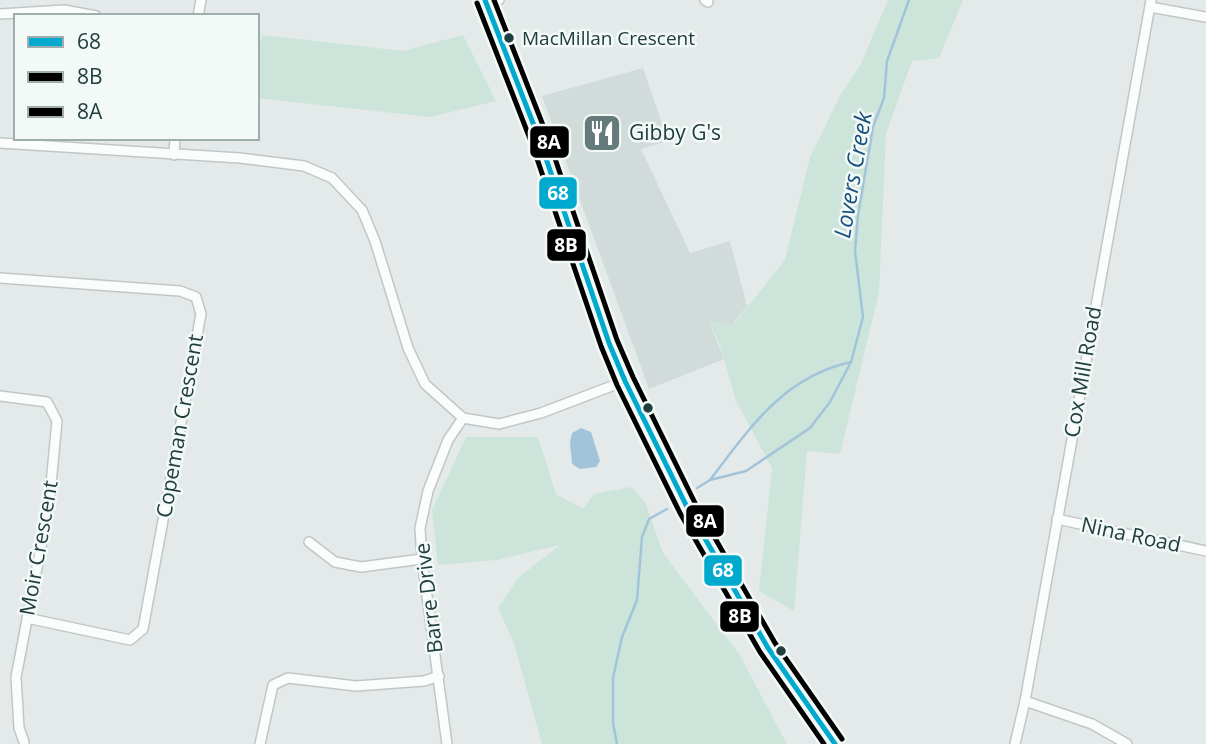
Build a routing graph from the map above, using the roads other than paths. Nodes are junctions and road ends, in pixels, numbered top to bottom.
1 (490, 2) edge
2 (1150, 3) edge
3 (0, 14) edge
4 (85, 14) edge
5 (1206, 18) edge
6 (175, 140) edge
7 (0, 143) edge
8 (174, 155) junction
9 (0, 278) edge
10 (625, 380) junction
11 (0, 396) edge
12 (463, 418) junction
13 (1057, 519) junction
14 (309, 542) dead end
15 (1206, 551) edge
16 (422, 559) junction
17 (27, 618) junction
18 (439, 676) junction
19 (1025, 701) junction
20 (24, 743) edge
21 (260, 744) edge
22 (447, 744) edge
23 (835, 744) edge
24 (1015, 744) edge
25 (1127, 744) edge

1 - 10 main road
2 - 5 street
2 - 13 street, Cox Mill Road
3 - 4 street
6 - 8 street
7 - 8 street
8 - 12 street
9 - 17 street, Copeman Crescent
10 - 12 street
10 - 23 main road
11 - 17 street, Moir Crescent
12 - 16 street, Barre Drive
13 - 15 street, Nina Road
13 - 19 street, Cox Mill Road
14 - 16 street
16 - 18 street, Barre Drive
17 - 20 street, Moir Crescent
18 - 21 street
18 - 22 street, Barre Drive
19 - 24 street, Cox Mill Road
19 - 25 street

